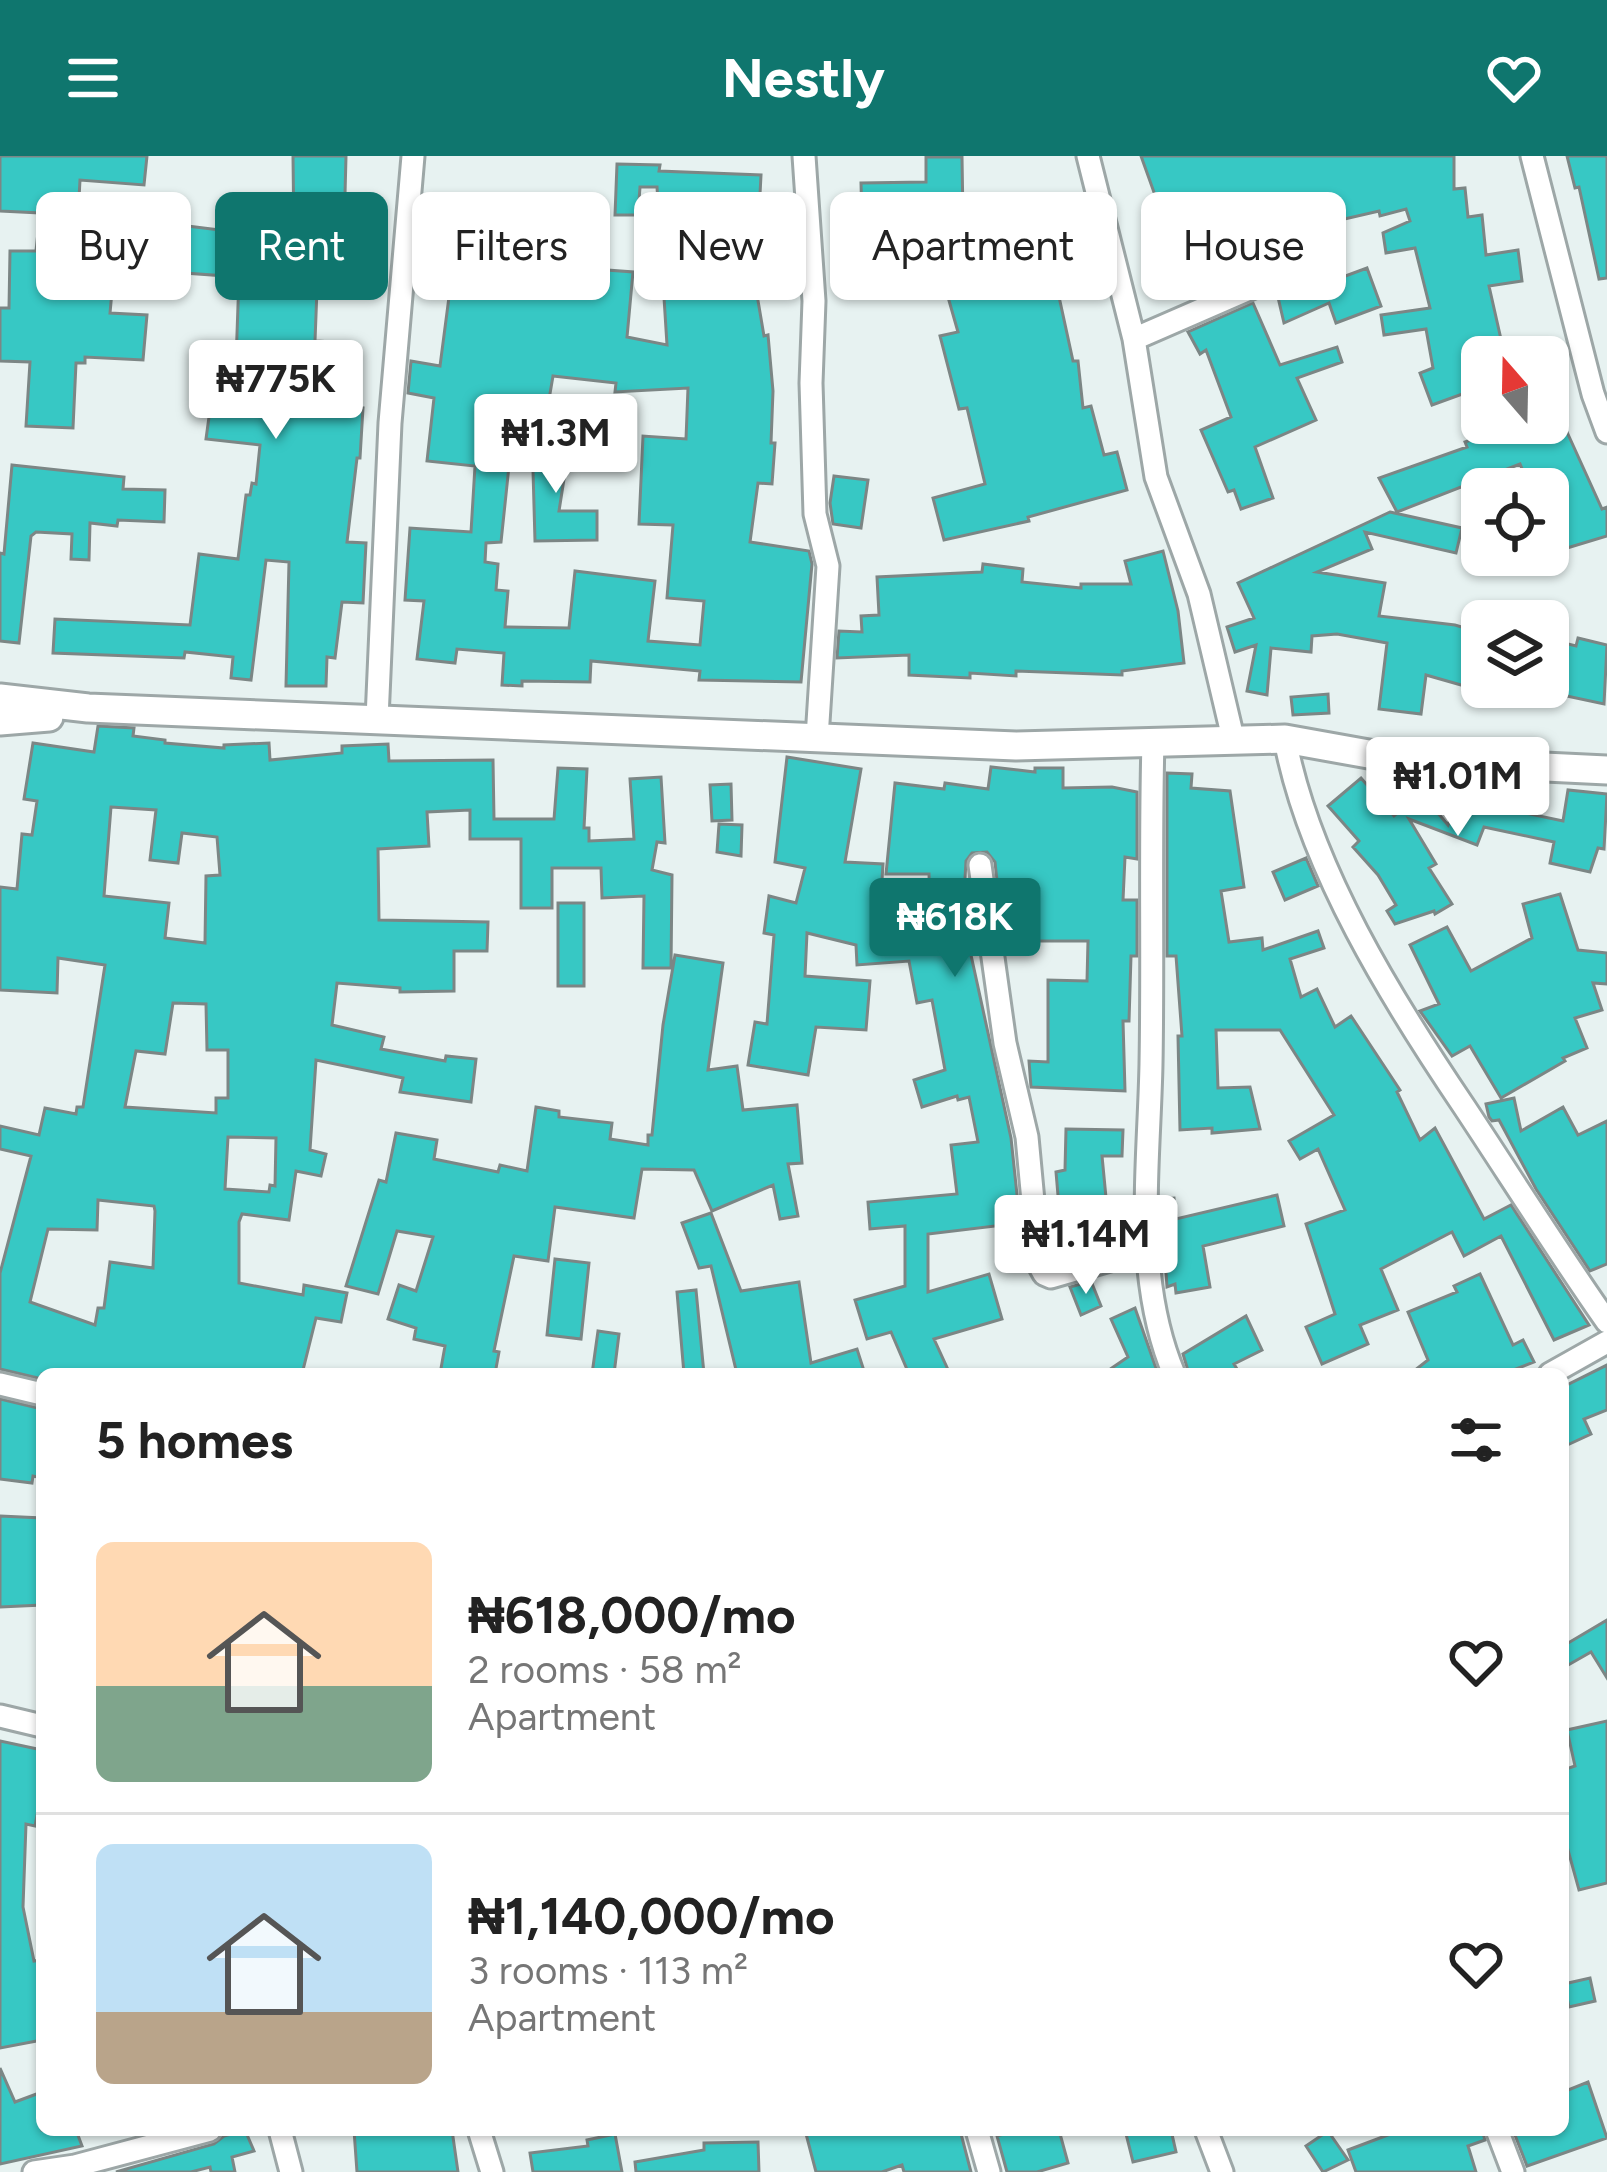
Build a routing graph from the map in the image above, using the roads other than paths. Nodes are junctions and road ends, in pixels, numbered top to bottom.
1 (412, 156) edge
2 (804, 156) edge
3 (1088, 156) edge
4 (1532, 156) edge
5 (1224, 300) edge
6 (1134, 339) junction
7 (1607, 432) edge
8 (0, 698) edge
9 (88, 708) junction
10 (377, 719) junction
11 (0, 721) edge
12 (818, 737) junction
13 (1233, 738) junction
14 (1285, 739) junction
15 (1153, 741) junction
16 (1607, 770) edge
17 (980, 866) dead end
18 (1148, 1249) junction
19 (1607, 1322) edge
20 (1607, 1342) edge
21 (1171, 1368) edge
22 (1561, 1368) edge
23 (0, 1384) edge
24 (36, 1393) edge
25 (0, 1716) edge
26 (36, 1725) edge
27 (189, 2136) edge
28 (282, 2136) edge
29 (481, 2136) edge
30 (979, 2136) edge
31 (1208, 2136) edge
32 (1499, 2136) edge
33 (76, 2169) edge
34 (34, 2172) edge
35 (291, 2172) edge
36 (492, 2172) edge
37 (989, 2172) edge
38 (1222, 2172) edge
39 (1513, 2172) edge

1 - 10 street
2 - 12 street
3 - 6 street
4 - 7 street
5 - 6 street
6 - 13 street
8 - 9 street
9 - 10 street
9 - 11 street
10 - 12 street
12 - 15 street
13 - 14 street
13 - 15 street
14 - 16 street
14 - 19 street
15 - 18 street
17 - 18 street
18 - 21 street
20 - 22 street
23 - 24 street
25 - 26 street
27 - 33 street
28 - 35 street
29 - 36 street
30 - 37 street
31 - 38 street
32 - 39 street
33 - 34 street

